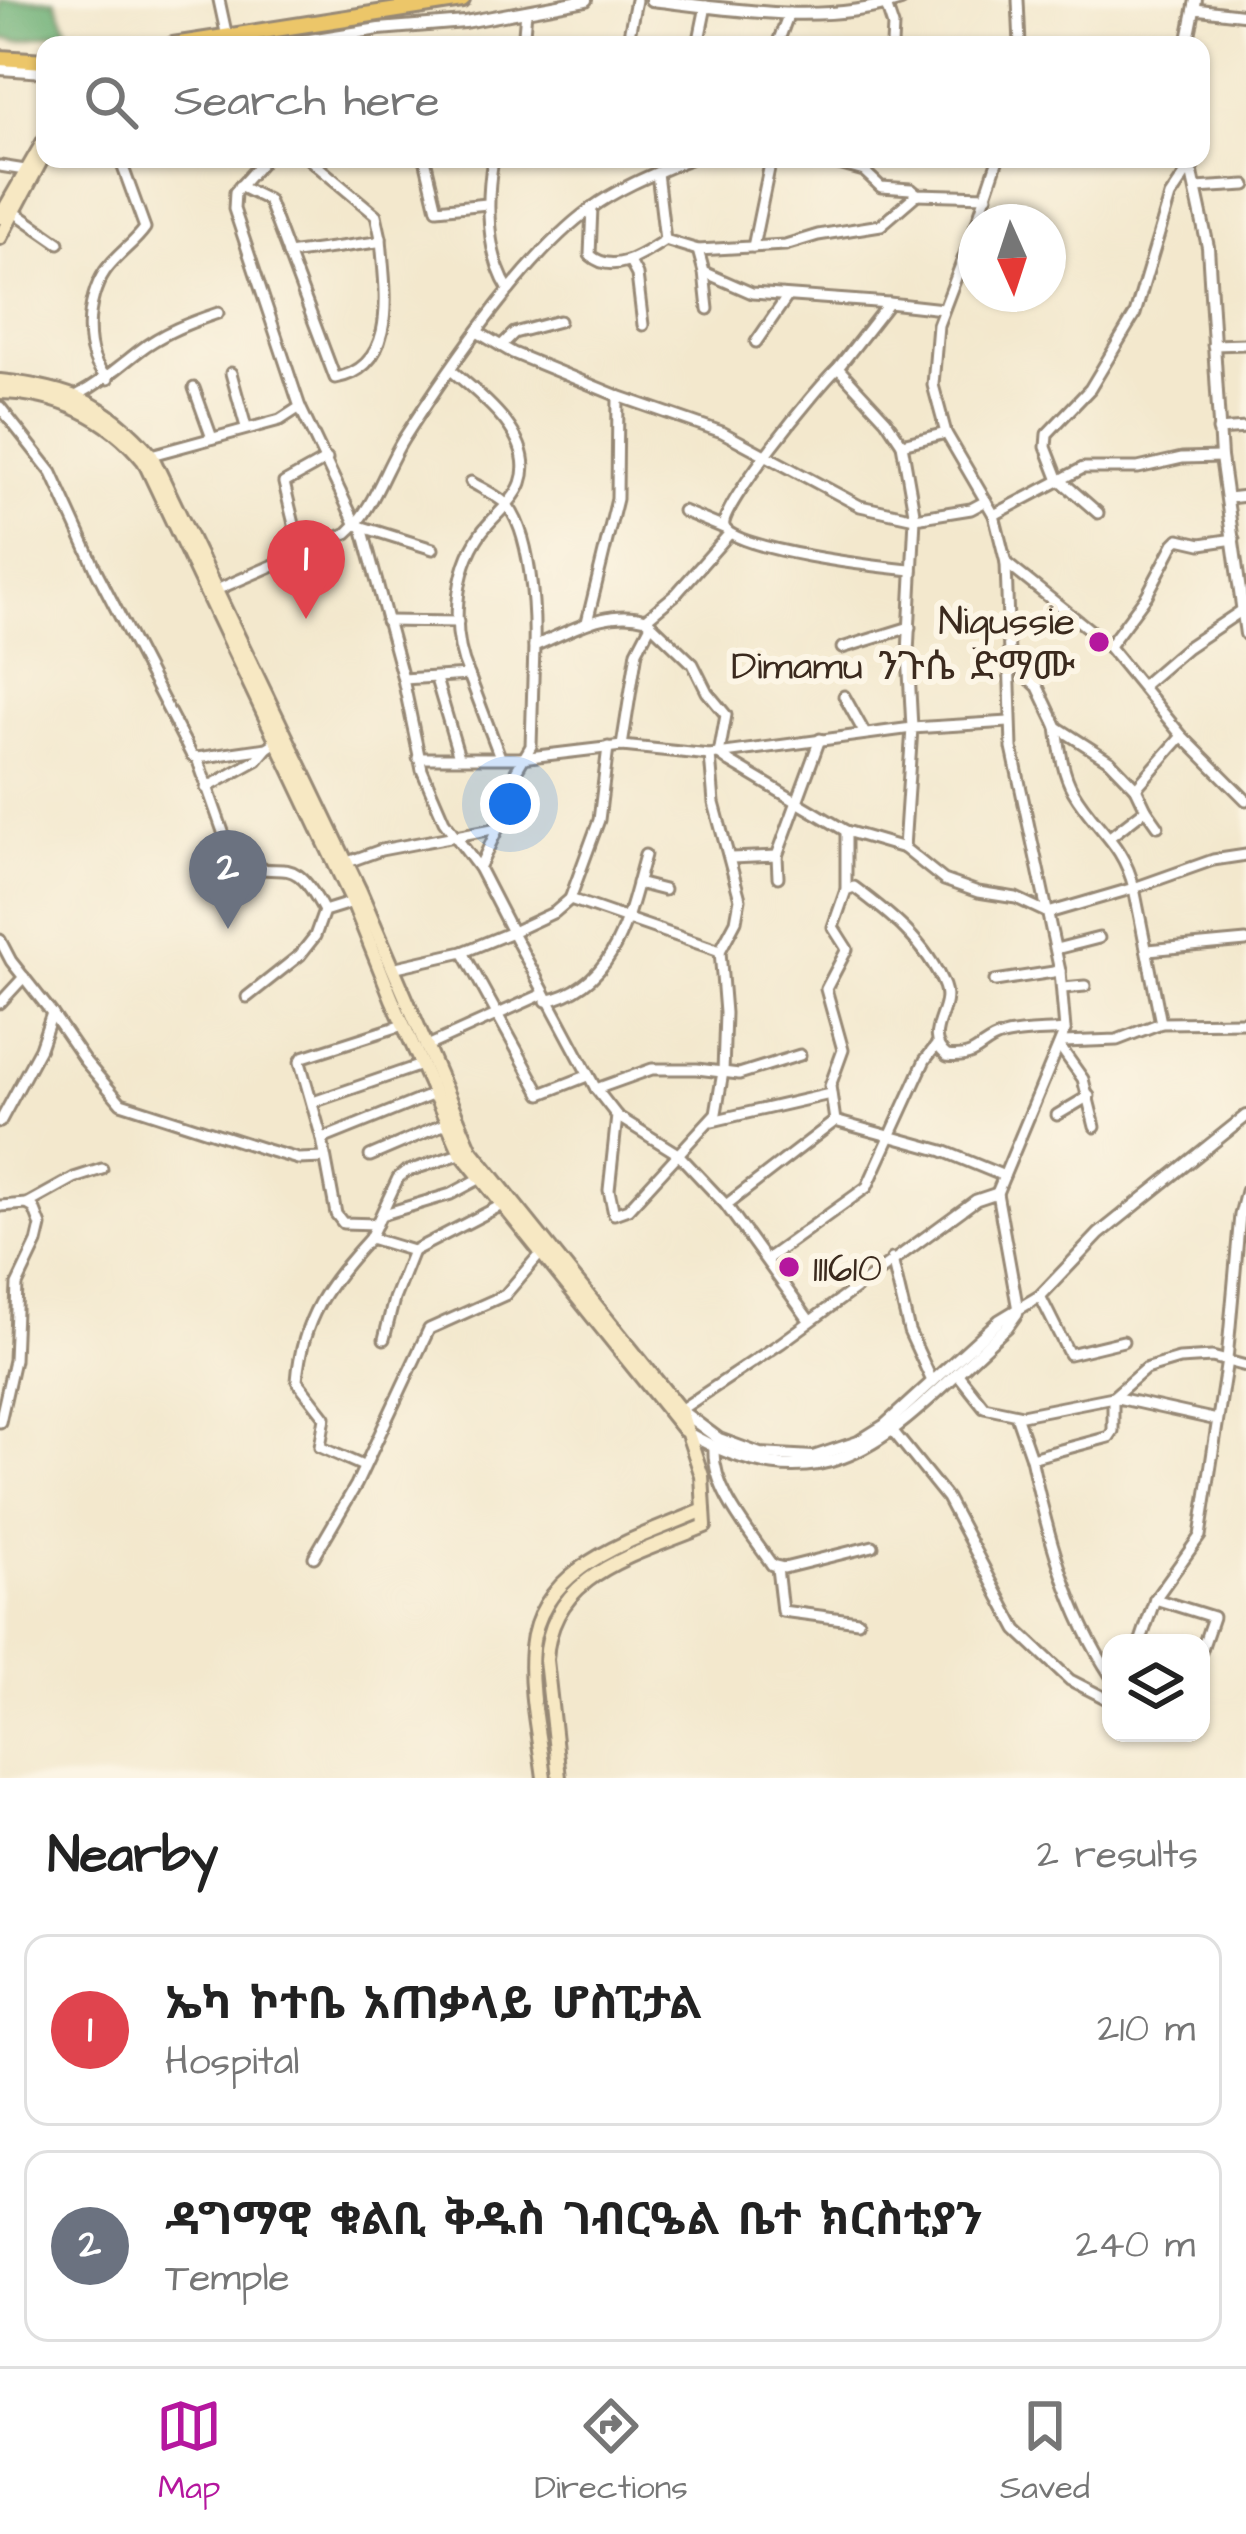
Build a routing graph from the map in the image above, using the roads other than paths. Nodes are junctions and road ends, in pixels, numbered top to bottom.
1 (219, 0) edge
2 (462, 0) edge
3 (586, 0) edge
4 (636, 0) edge
5 (651, 0) edge
6 (901, 0) edge
7 (1018, 0) edge
8 (886, 5) junction
9 (1195, 5) edge
10 (391, 6) edge
11 (706, 6) junction
12 (526, 11) junction
13 (789, 13) junction
14 (1246, 15) edge
15 (227, 36) edge
16 (232, 36) edge
17 (344, 36) edge
18 (524, 36) edge
19 (629, 36) edge
20 (700, 36) edge
21 (780, 36) edge
22 (892, 36) edge
23 (1019, 36) edge
24 (1189, 36) edge
25 (0, 58) edge
26 (36, 60) edge
27 (0, 69) edge
28 (36, 71) edge
29 (36, 154) edge
30 (0, 166) edge
31 (36, 167) edge
32 (123, 168) edge
33 (255, 168) edge
34 (320, 168) edge
35 (427, 168) edge
36 (492, 168) edge
37 (667, 168) edge
38 (769, 168) edge
39 (852, 168) edge
40 (996, 168) edge
41 (1187, 168) edge
42 (1191, 168) edge
43 (26, 170) junction
44 (657, 172) junction
45 (1246, 185) edge
46 (238, 186) junction
47 (1196, 188) junction
48 (916, 194) junction
49 (988, 196) junction
50 (488, 204) junction
51 (985, 204) edge
52 (592, 207) junction
53 (6, 214) edge
54 (0, 238) edge
55 (381, 238) junction
56 (665, 240) junction
57 (59, 242) dead end
58 (753, 247) junction
59 (698, 250) junction
60 (288, 254) junction
61 (630, 262) junction
62 (704, 272) junction
63 (958, 272) edge
64 (509, 290) junction
65 (787, 297) junction
66 (889, 303) junction
67 (708, 309) dead end
68 (943, 309) junction
69 (218, 313) dead end
70 (559, 321) dead end
71 (643, 325) dead end
72 (479, 333) junction
73 (756, 342) dead end
74 (1214, 344) junction
75 (1246, 344) edge
76 (501, 346) junction
77 (838, 368) junction
78 (452, 371) junction
79 (231, 373) dead end
80 (108, 380) junction
81 (0, 381) edge
82 (194, 388) dead end
83 (0, 392) edge
84 (76, 396) junction
85 (618, 396) junction
86 (0, 407) edge
87 (300, 407) junction
88 (246, 427) junction
89 (1246, 428) edge
90 (1219, 430) junction
91 (946, 433) junction
92 (212, 437) junction
93 (902, 444) junction
94 (769, 454) junction
95 (151, 455) junction
96 (1221, 457) junction
97 (327, 459) junction
98 (1058, 478) junction
99 (471, 482) dead end
100 (1246, 496) edge
101 (1228, 498) junction
102 (986, 501) junction
103 (506, 504) junction
104 (683, 511) dead end
105 (1098, 513) dead end
106 (994, 515) junction
107 (915, 518) junction
108 (359, 526) junction
109 (726, 531) junction
110 (1234, 539) junction
111 (433, 550) dead end
112 (301, 553) junction
113 (1006, 563) junction
114 (912, 570) junction
115 (1243, 585) edge
116 (213, 591) junction
117 (1244, 609) edge
118 (386, 621) junction
119 (458, 622) junction
120 (587, 622) junction
121 (648, 622) junction
122 (910, 627) junction
123 (1246, 634) edge
124 (534, 646) junction
125 (1109, 646) junction
126 (842, 648) dead end
127 (1008, 658) junction
128 (469, 675) junction
129 (436, 679) junction
130 (403, 680) junction
131 (1143, 685) junction
132 (844, 696) dead end
133 (1010, 722) junction
134 (1057, 727) junction
135 (912, 728) junction
136 (864, 732) junction
137 (1182, 736) junction
138 (820, 739) junction
139 (277, 742) junction
140 (622, 746) junction
141 (608, 747) junction
142 (714, 754) junction
143 (459, 757) junction
144 (196, 758) junction
145 (418, 758) junction
146 (500, 758) junction
147 (521, 758) junction
148 (206, 788) junction
149 (1136, 788) junction
150 (796, 800) junction
151 (1246, 800) edge
152 (1146, 809) junction
153 (1158, 826) dead end
154 (498, 828) junction
155 (846, 831) junction
156 (1111, 836) junction
157 (457, 837) junction
158 (904, 848) junction
159 (645, 854) dead end
160 (1246, 854) edge
161 (777, 856) junction
162 (731, 858) junction
163 (345, 863) junction
164 (479, 868) junction
165 (778, 877) dead end
166 (637, 883) junction
167 (1134, 888) junction
168 (664, 890) dead end
169 (846, 890) junction
170 (570, 899) junction
171 (353, 902) junction
172 (324, 911) junction
173 (1048, 913) junction
174 (628, 917) junction
175 (512, 932) junction
176 (1099, 938) dead end
177 (0, 940) edge
178 (1246, 941) edge
179 (1056, 949) junction
180 (1148, 950) junction
181 (463, 952) junction
182 (720, 952) junction
183 (392, 968) junction
184 (1060, 971) junction
185 (24, 977) junction
186 (995, 981) dead end
187 (1085, 986) dead end
188 (1063, 988) junction
189 (248, 998) dead end
190 (544, 998) junction
191 (0, 1003) edge
192 (52, 1013) junction
193 (497, 1017) junction
194 (1246, 1022) edge
195 (1161, 1023) junction
196 (403, 1025) junction
197 (1063, 1040) junction
198 (936, 1046) junction
199 (425, 1047) junction
200 (800, 1054) dead end
201 (421, 1065) junction
202 (723, 1072) junction
203 (587, 1076) junction
204 (596, 1089) junction
205 (434, 1094) junction
206 (830, 1094) junction
207 (1089, 1096) junction
208 (313, 1102) junction
209 (1057, 1115) dead end
210 (617, 1116) junction
211 (1246, 1116) edge
212 (835, 1121) junction
213 (0, 1122) edge
214 (710, 1122) junction
215 (447, 1124) junction
216 (1095, 1127) dead end
217 (892, 1137) junction
218 (322, 1139) junction
219 (466, 1151) junction
220 (678, 1154) junction
221 (370, 1156) dead end
222 (325, 1158) junction
223 (102, 1169) dead end
224 (1004, 1176) junction
225 (479, 1179) junction
226 (1246, 1191) edge
227 (997, 1192) junction
228 (27, 1204) junction
229 (726, 1205) junction
230 (0, 1206) edge
231 (500, 1206) junction
232 (381, 1219) junction
233 (370, 1238) junction
234 (413, 1250) junction
235 (540, 1254) junction
236 (892, 1258) junction
237 (767, 1259) junction
238 (1040, 1296) junction
239 (1246, 1304) edge
240 (1233, 1306) junction
241 (1018, 1310) junction
242 (809, 1319) junction
243 (384, 1339) dead end
244 (1123, 1341) dead end
245 (14, 1360) junction
246 (1227, 1360) junction
247 (0, 1361) edge
248 (1246, 1366) edge
249 (957, 1372) junction
250 (932, 1381) junction
251 (1114, 1396) junction
252 (680, 1410) junction
253 (1016, 1414) junction
254 (1217, 1420) junction
255 (0, 1422) edge
256 (896, 1422) junction
257 (686, 1432) junction
258 (714, 1448) junction
259 (1031, 1458) junction
260 (363, 1466) junction
261 (704, 1510) junction
262 (873, 1546) dead end
263 (314, 1557) dead end
264 (777, 1568) junction
265 (1155, 1599) junction
266 (858, 1621) dead end
267 (1143, 1634) edge
268 (1207, 1634) edge
269 (1102, 1659) edge
270 (1102, 1696) edge
271 (544, 1778) edge
272 (559, 1778) edge

1 - 15 street
2 - 10 main road
3 - 12 street
4 - 19 street
5 - 11 street
6 - 8 street
7 - 23 street
8 - 13 street
8 - 22 street
9 - 14 street
9 - 24 street
10 - 16 main road
11 - 13 street
11 - 20 street
12 - 17 street
12 - 18 street
13 - 21 street
25 - 26 main road
27 - 28 street
29 - 43 main road
30 - 43 street
31 - 53 main road
32 - 80 street
33 - 46 street
34 - 55 street
35 - 50 street
36 - 50 street
37 - 44 street
38 - 58 street
39 - 48 street
40 - 49 street
41 - 98 street
42 - 47 street
43 - 53 main road
44 - 52 street
44 - 56 street
45 - 47 street
46 - 60 street
46 - 87 street
47 - 74 street
48 - 49 street
48 - 58 street
49 - 51 street
50 - 64 street
52 - 61 street
52 - 64 street
53 - 54 main road
53 - 57 street
55 - 60 street
55 - 60 street
56 - 59 street
56 - 61 street
58 - 59 street
59 - 62 street
61 - 71 street
62 - 65 street
62 - 67 street
63 - 68 street
64 - 72 street
65 - 66 street
65 - 73 street
66 - 68 street
66 - 77 street
68 - 91 street
69 - 80 street
70 - 76 street
72 - 76 street
72 - 78 street
74 - 75 street
74 - 90 street
76 - 85 street
77 - 93 street
77 - 94 street
78 - 103 street
78 - 108 street
79 - 88 street
80 - 84 street
81 - 84 main road
82 - 92 street
83 - 116 main road
84 - 95 main road
85 - 94 street
85 - 120 street
86 - 144 street
87 - 88 street
87 - 97 street
88 - 92 street
89 - 90 street
90 - 96 street
91 - 93 street
91 - 102 street
92 - 95 street
93 - 107 street
94 - 107 street
94 - 109 street
95 - 116 main road
96 - 98 street
96 - 101 street
97 - 108 street
97 - 112 street
98 - 105 street
98 - 106 street
99 - 103 street
100 - 101 street
101 - 110 street
102 - 106 street
102 - 107 street
103 - 119 street
103 - 124 street
104 - 109 street
106 - 113 street
107 - 114 street
108 - 111 street
108 - 112 street
108 - 118 street
109 - 114 street
109 - 121 street
110 - 115 street
110 - 125 street
112 - 116 street
113 - 125 street
113 - 127 street
114 - 122 street
115 - 117 street
116 - 139 main road
117 - 123 street
117 - 131 street
118 - 119 street
118 - 130 street
119 - 128 street
120 - 121 street
120 - 124 street
121 - 140 street
121 - 142 street
122 - 126 street
122 - 135 street
124 - 147 street
125 - 131 street
127 - 133 street
127 - 134 street
128 - 129 street
128 - 146 street
129 - 130 street
129 - 143 street
130 - 145 street
131 - 137 street
132 - 136 street
133 - 135 street
133 - 173 street
134 - 149 street
134 - 156 street
135 - 136 street
135 - 158 street
136 - 138 street
137 - 149 street
137 - 151 street
138 - 142 street
138 - 150 street
139 - 144 street
139 - 148 street
139 - 163 main road
139 - 171 main road
140 - 141 street
140 - 142 street
141 - 147 street
141 - 170 street
142 - 150 street
142 - 162 street
143 - 145 street
143 - 146 street
144 - 148 street
145 - 157 street
146 - 147 street
147 - 154 street
148 - 172 street
149 - 152 street
150 - 155 street
150 - 161 street
152 - 153 street
152 - 156 street
154 - 157 street
154 - 164 street
155 - 158 street
155 - 169 street
156 - 167 street
157 - 163 street
157 - 164 street
158 - 173 street
159 - 166 street
160 - 167 street
161 - 162 street
161 - 165 street
162 - 182 street
163 - 183 main road
164 - 175 street
166 - 168 street
166 - 174 street
167 - 173 street
167 - 180 street
169 - 198 street
169 - 206 street
170 - 174 street
170 - 175 street
171 - 172 street
171 - 196 main road
172 - 189 street
173 - 179 street
174 - 182 street
174 - 190 street
175 - 181 street
175 - 190 street
176 - 179 street
177 - 185 street
178 - 180 street
179 - 184 street
180 - 195 street
181 - 183 street
181 - 193 street
182 - 202 street
183 - 199 main road
184 - 186 street
184 - 188 street
185 - 191 street
185 - 192 street
187 - 188 street
188 - 197 street
190 - 193 street
190 - 203 street
192 - 213 street
192 - 222 street
193 - 199 street
193 - 203 street
194 - 195 street
195 - 197 street
196 - 201 main road
196 - 208 street
197 - 198 street
197 - 207 street
197 - 224 street
198 - 217 street
199 - 219 main road
200 - 202 street
201 - 205 main road
201 - 208 street
202 - 204 street
202 - 214 street
203 - 204 street
204 - 210 street
205 - 215 main road
205 - 218 street
206 - 212 street
206 - 214 street
207 - 209 street
207 - 216 street
208 - 218 street
210 - 220 street
210 - 220 street
211 - 238 street
212 - 217 street
212 - 229 street
214 - 220 street
215 - 219 main road
215 - 221 street
217 - 224 street
217 - 237 street
218 - 222 street
219 - 225 main road
219 - 232 street
219 - 252 main road
220 - 229 street
222 - 232 street
223 - 228 street
224 - 227 street
225 - 231 main road
225 - 232 street
226 - 240 street
227 - 236 street
227 - 241 street
228 - 230 street
228 - 245 street
229 - 237 street
231 - 234 street
231 - 235 main road
232 - 233 street
233 - 234 street
233 - 260 street
234 - 243 street
235 - 257 main road
235 - 260 street
236 - 242 street
236 - 250 street
237 - 242 street
238 - 241 street
238 - 244 street
239 - 240 street
240 - 246 street
241 - 249 street
241 - 250 street
242 - 252 street
245 - 247 street
245 - 255 street
246 - 248 street
246 - 251 street
246 - 254 street
249 - 253 street
249 - 256 street
250 - 256 street
251 - 253 street
251 - 254 street
251 - 259 street
252 - 256 street
252 - 257 main road
253 - 259 street
254 - 265 street
256 - 258 street
256 - 270 street
257 - 258 street
257 - 261 main road
258 - 264 street
259 - 269 street
260 - 263 street
261 - 271 main road
261 - 272 main road
262 - 264 street
264 - 266 street
265 - 267 street
265 - 268 street

